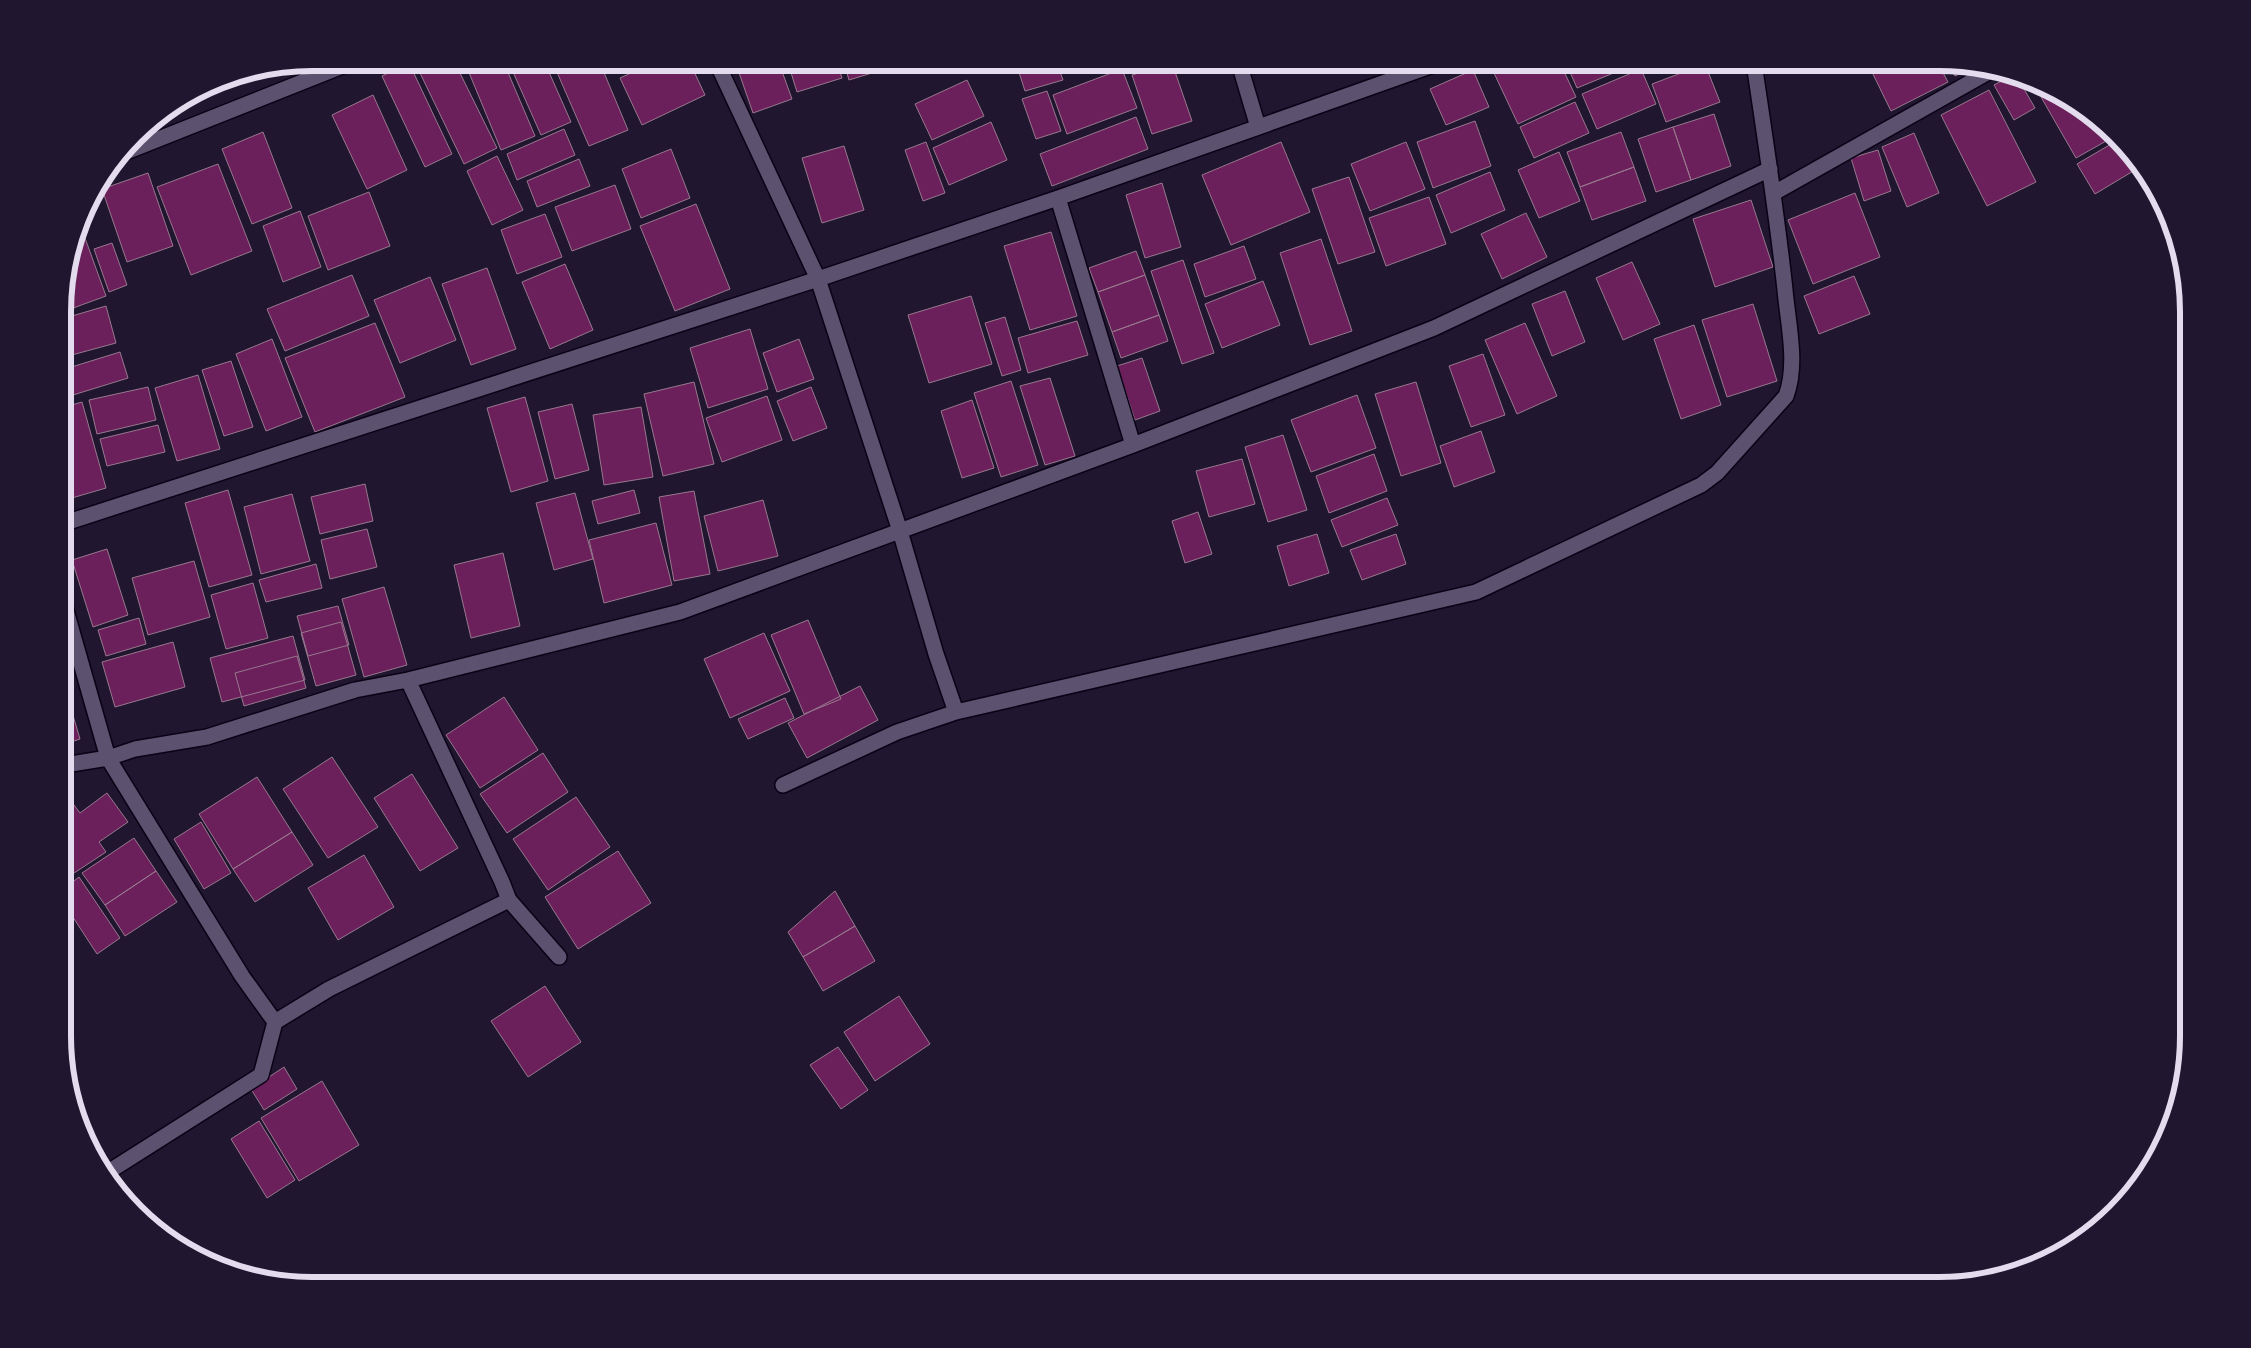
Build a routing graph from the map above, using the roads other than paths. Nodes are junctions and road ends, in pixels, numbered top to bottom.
1 (328, 71) edge
2 (721, 71) edge
3 (1242, 71) edge
4 (1414, 71) edge
5 (1755, 71) edge
6 (1983, 75) edge
7 (1258, 127) junction
8 (136, 148) edge
9 (1770, 169) junction
10 (1774, 193) junction
11 (1058, 198) junction
12 (818, 279) junction
13 (1133, 445) junction
14 (71, 521) edge
15 (900, 531) junction
16 (71, 628) edge
17 (408, 680) junction
18 (956, 712) junction
19 (108, 758) junction
20 (71, 764) edge
21 (783, 785) dead end
22 (509, 900) junction
23 (559, 957) dead end
24 (275, 1022) junction
25 (112, 1170) edge

1 - 8 street
2 - 12 street
3 - 7 street
4 - 7 street
5 - 9 street
6 - 10 street
7 - 11 street
9 - 10 street
9 - 13 street
10 - 18 street
11 - 12 street
11 - 13 street
12 - 14 street
12 - 15 street
13 - 15 street
15 - 17 street
15 - 18 street
16 - 19 street
17 - 19 street
17 - 22 street
18 - 21 street
19 - 20 street
19 - 24 street
22 - 23 street
22 - 24 street
24 - 25 street

